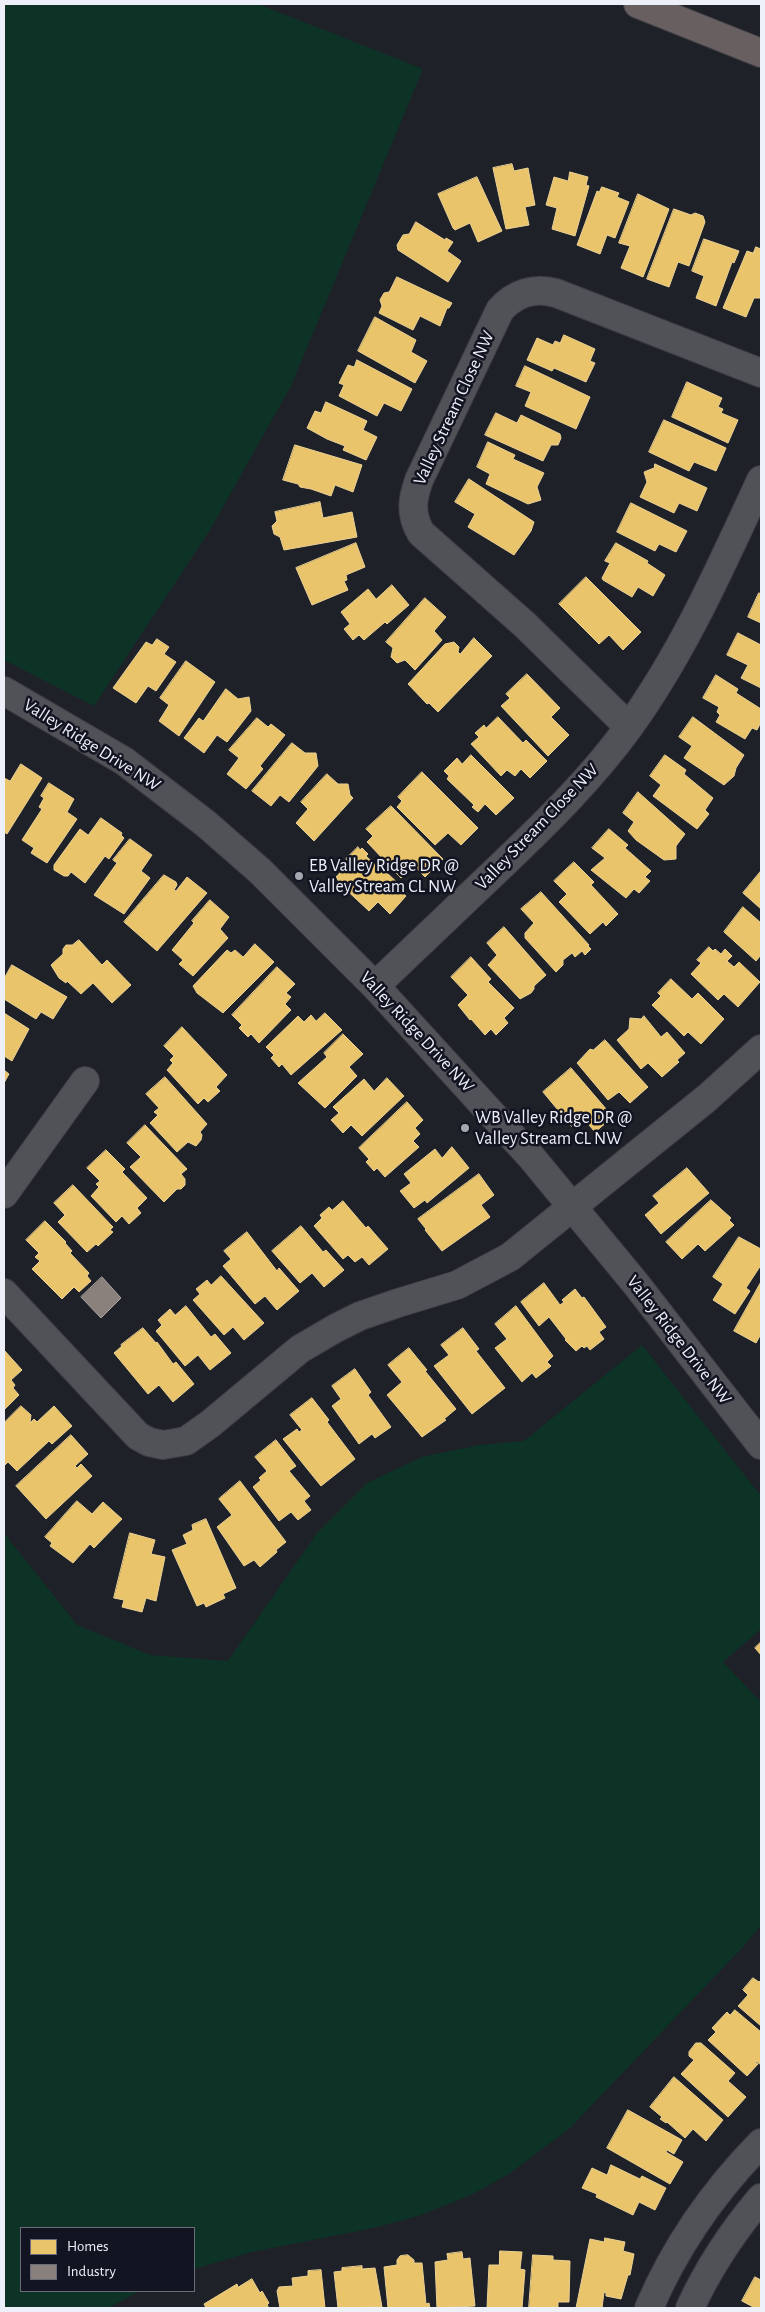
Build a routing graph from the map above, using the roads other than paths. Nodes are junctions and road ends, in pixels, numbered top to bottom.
1 (638, 4) edge
2 (761, 53) edge
3 (761, 373) edge
4 (761, 480) edge
5 (4, 691) edge
6 (629, 727) junction
7 (375, 986) junction
8 (761, 1048) edge
9 (85, 1081) dead end
10 (4, 1194) edge
11 (573, 1208) junction
12 (4, 1293) edge
13 (756, 1429) edge
14 (761, 2143) edge
15 (761, 2198) edge
16 (649, 2308) edge
17 (690, 2308) edge

1 - 2 highway
3 - 6 street, Valley Stream Close NW
4 - 6 street, Valley Stream Close NW
5 - 7 street, Valley Ridge Drive NW
6 - 7 street, Valley Stream Close NW
7 - 11 street, Valley Ridge Drive NW
8 - 11 street
9 - 10 street
11 - 12 street
11 - 13 street, Valley Ridge Drive NW
14 - 16 street
15 - 17 street

